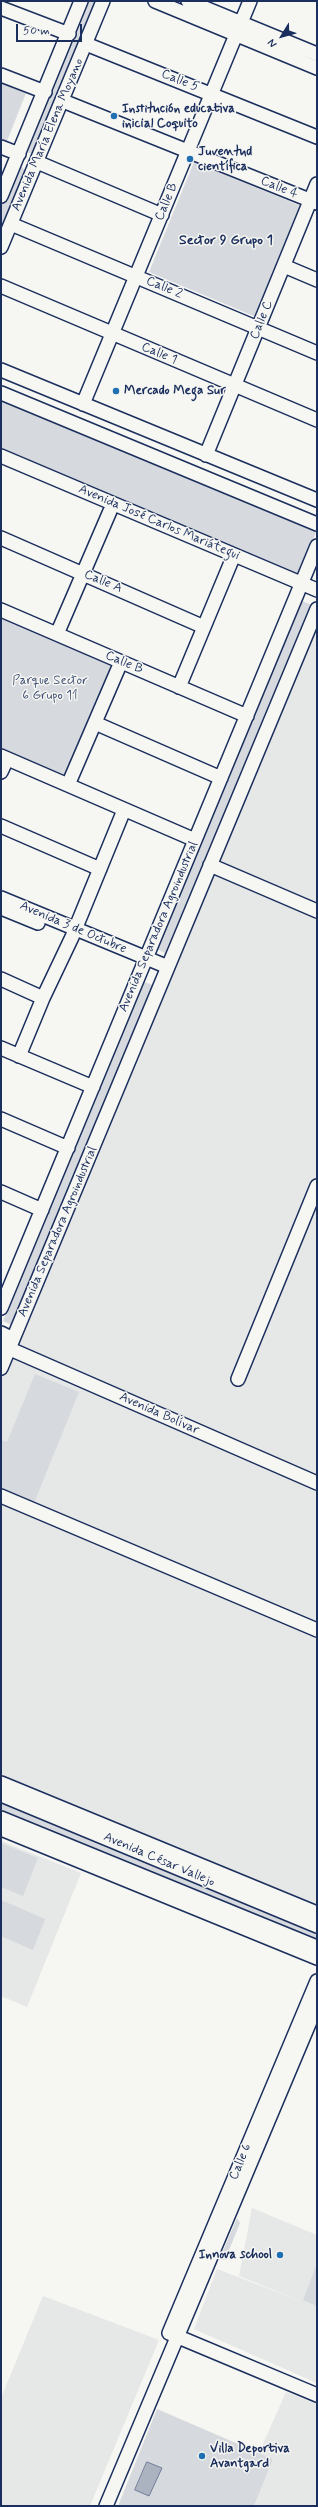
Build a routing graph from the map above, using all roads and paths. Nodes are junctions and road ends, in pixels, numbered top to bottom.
1 (81, 1) edge
2 (103, 1) edge
3 (155, 1) edge
4 (188, 1) edge
5 (250, 1) edge
6 (1, 8) edge
7 (239, 28) junction
8 (69, 34) junction
9 (86, 44) junction
10 (317, 54) edge
11 (317, 68) edge
12 (1, 76) edge
13 (45, 92) junction
14 (212, 94) junction
15 (62, 100) junction
16 (317, 137) edge
17 (1, 147) edge
18 (188, 151) junction
19 (18, 154) junction
20 (37, 162) junction
21 (317, 184) edge
22 (1, 196) edge
23 (314, 202) edge
24 (162, 215) junction
25 (11, 224) junction
26 (1, 247) edge
27 (284, 266) junction
28 (136, 277) junction
29 (317, 280) edge
30 (1, 286) edge
31 (258, 328) junction
32 (112, 334) junction
33 (317, 353) edge
34 (1, 370) edge
35 (235, 386) junction
36 (1, 393) edge
37 (83, 404) junction
38 (317, 420) edge
39 (206, 455) junction
40 (1, 456) edge
41 (1, 465) edge
42 (317, 500) edge
43 (110, 511) junction
44 (317, 524) edge
45 (1, 538) edge
46 (317, 546) edge
47 (232, 558) junction
48 (83, 574) junction
49 (300, 587) junction
50 (317, 590) edge
51 (317, 599) edge
52 (317, 609) edge
53 (1, 610) edge
54 (204, 627) junction
55 (57, 634) junction
56 (121, 662) junction
57 (179, 687) junction
58 (247, 716) junction
59 (95, 723) junction
60 (4, 758) edge
61 (1, 772) edge
62 (221, 778) junction
63 (68, 785) junction
64 (124, 810) junction
65 (1, 826) edge
66 (195, 840) junction
67 (210, 865) junction
68 (100, 869) junction
69 (1, 898) edge
70 (1, 908) edge
71 (317, 911) edge
72 (74, 933) junction
73 (144, 962) junction
74 (166, 971) junction
75 (1, 979) edge
76 (43, 998) junction
77 (1, 1048) edge
78 (19, 1056) junction
79 (93, 1087) junction
80 (1, 1120) edge
81 (68, 1148) junction
82 (317, 1186) edge
83 (1, 1192) edge
84 (42, 1210) junction
85 (1, 1308) edge
86 (1, 1333) edge
87 (8, 1344) edge
88 (1, 1368) edge
89 (238, 1379) dead end
90 (317, 1483) edge
91 (1, 1496) edge
92 (317, 1630) edge
93 (1, 1782) edge
94 (1, 1795) edge
95 (1, 1818) edge
96 (1, 1829) edge
97 (317, 1913) edge
98 (317, 1926) edge
99 (317, 1947) edge
100 (317, 1958) edge
101 (316, 1985) edge
102 (317, 2005) edge
103 (306, 2018) junction
104 (178, 2338) junction
105 (317, 2394) edge
106 (106, 2506) edge

1 - 8 street, Avenida María Elena Moyano
2 - 9 street, Avenida María Elena Moyano
3 - 7 street
4 - 7 street
5 - 7 street, Calle B
6 - 8 street
7 - 10 street
7 - 11 street
7 - 14 street, Calle B
8 - 13 street, Avenida María Elena Moyano
9 - 14 street, Calle 5
9 - 15 street, Avenida María Elena Moyano
12 - 13 street
13 - 19 street, Avenida María Elena Moyano
14 - 16 street, Calle 5
14 - 18 street, Calle B
15 - 18 street, Calle 4
15 - 20 street, Avenida María Elena Moyano
17 - 19 street
18 - 23 street, Calle 4
18 - 24 street, Calle B
19 - 22 street, Avenida María Elena Moyano
20 - 24 street
20 - 25 street, Avenida María Elena Moyano
21 - 23 street, Calle C
23 - 27 street, Calle C
24 - 28 street, Calle B
25 - 26 street, Avenida María Elena Moyano
25 - 28 street, Calle 2
27 - 29 street
27 - 31 street, Calle C
28 - 31 street, Calle 2
28 - 32 street, Calle B
30 - 32 street, Calle 1
31 - 33 street, Calle 2
31 - 35 street, Calle C
32 - 35 street, Calle 1
32 - 37 street, Calle B
34 - 37 street
35 - 38 street, Calle 1
35 - 39 street, Calle C
36 - 44 street
37 - 39 street
39 - 42 street
40 - 47 street, Avenida José Carlos Mariátegui
41 - 43 street, Avenida José Carlos Mariátegui
43 - 47 street, Avenida José Carlos Mariátegui
43 - 48 street
45 - 48 street, Calle A
46 - 49 street, Avenida Separadora Agroindustrial
47 - 49 street, Avenida José Carlos Mariátegui
47 - 54 street
48 - 54 street, Calle A
48 - 55 street
49 - 50 street, Avenida José Carlos Mariátegui
49 - 51 street, Avenida José Carlos Mariátegui
49 - 58 street, Avenida Separadora Agroindustrial
52 - 67 street, Avenida Separadora Agroindustrial
53 - 55 street, Calle B
54 - 57 street
55 - 56 street, Calle B
56 - 57 street, Calle B
56 - 59 street
57 - 58 street, Calle B
58 - 62 street, Avenida Separadora Agroindustrial
59 - 62 street
59 - 63 street
60 - 61 street
60 - 63 street
62 - 66 street, Avenida Separadora Agroindustrial
63 - 64 street
64 - 66 street
64 - 68 street
65 - 68 street
66 - 73 street, Avenida Separadora Agroindustrial
67 - 71 street
67 - 74 street, Avenida Separadora Agroindustrial
68 - 72 street
69 - 72 street, Avenida 3 de Octubre
70 - 72 street, Avenida 3 de Octubre
72 - 73 street, Avenida 3 de Octubre
72 - 76 street
73 - 74 street, Avenida 3 de Octubre
73 - 79 street, Avenida Separadora Agroindustrial
74 - 87 street, Avenida Separadora Agroindustrial
75 - 76 street
76 - 78 street
77 - 78 street
78 - 79 street
79 - 81 street, Avenida Separadora Agroindustrial
80 - 81 street
81 - 84 street, Avenida Separadora Agroindustrial
82 - 89 street
83 - 84 street
84 - 85 street, Avenida Separadora Agroindustrial
86 - 87 street, Avenida Bolívar
87 - 88 street, Avenida Separadora Agroindustrial
87 - 90 street, Avenida Bolívar
91 - 92 street
93 - 97 street, Avenida César Vallejo
94 - 98 street, Avenida César Vallejo
95 - 99 street, Avenida César Vallejo
96 - 100 street
101 - 103 street, Calle 6
102 - 103 street, Calle 6
103 - 104 street, Calle 6
104 - 105 street
104 - 106 street, Calle 6

